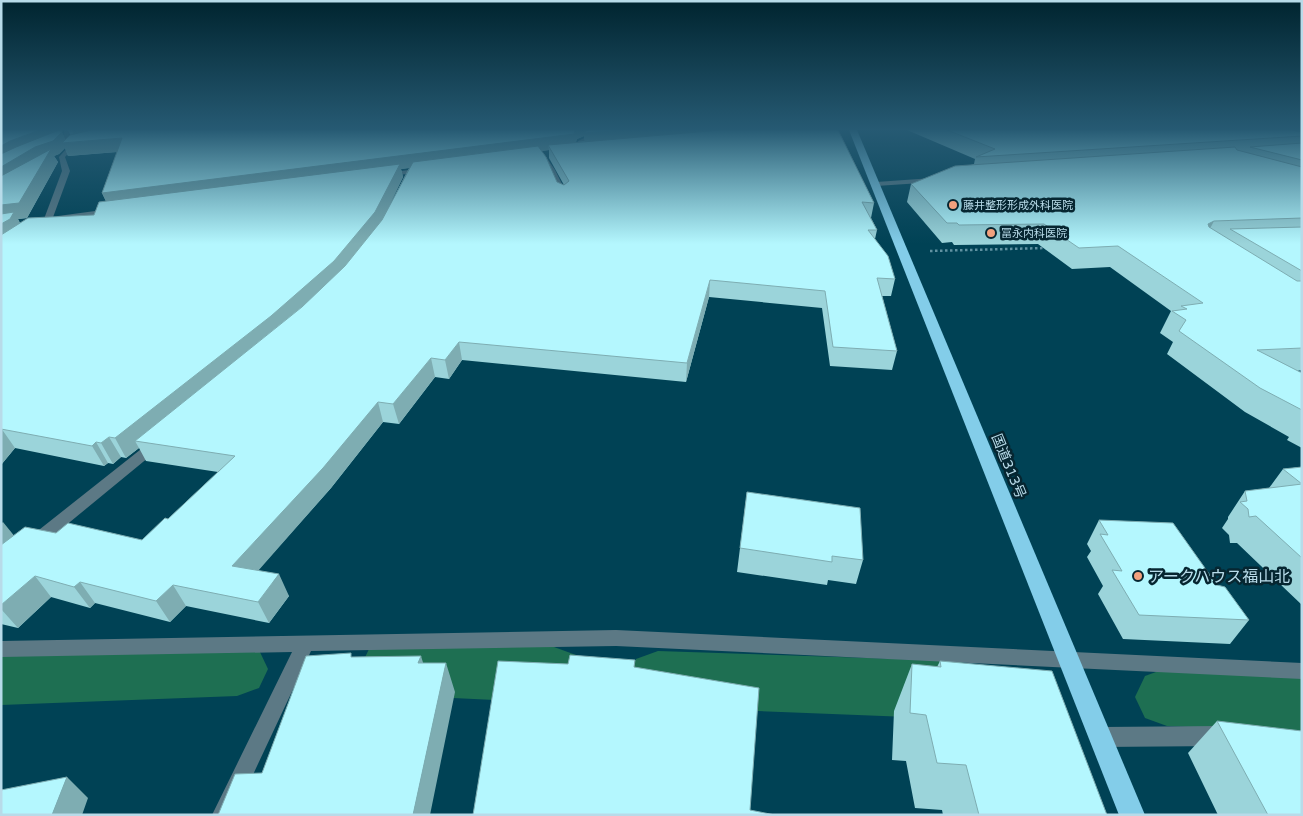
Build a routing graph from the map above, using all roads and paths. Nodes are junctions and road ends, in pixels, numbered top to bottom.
1 (65, 168) edge
2 (551, 168) edge
3 (869, 168) edge
4 (430, 169) edge
5 (411, 172) junction
6 (372, 177) edge
7 (945, 180) edge
8 (876, 184) junction
9 (406, 186) edge
10 (564, 196) edge
11 (116, 210) edge
12 (48, 220) junction
13 (29, 222) edge
14 (32, 230) edge
15 (1051, 248) edge
16 (903, 252) junction
17 (166, 436) edge
18 (24, 551) edge
19 (305, 644) junction
20 (1, 649) edge
21 (1068, 659) junction
22 (1302, 671) edge
23 (1239, 736) edge
24 (1101, 737) junction
25 (223, 815) edge
26 (1132, 815) edge

1 - 12 street
2 - 10 street
3 - 8 highway, 国道313号
4 - 5 street
5 - 6 street
5 - 9 street
7 - 8 street
8 - 16 highway, 国道313号
11 - 12 street
12 - 13 street
12 - 14 street
15 - 16 path
16 - 21 highway, 国道313号
17 - 18 street
19 - 20 street
19 - 21 street
19 - 25 street
21 - 22 street
21 - 24 highway, 国道313号
23 - 24 street
24 - 26 highway, 国道313号

